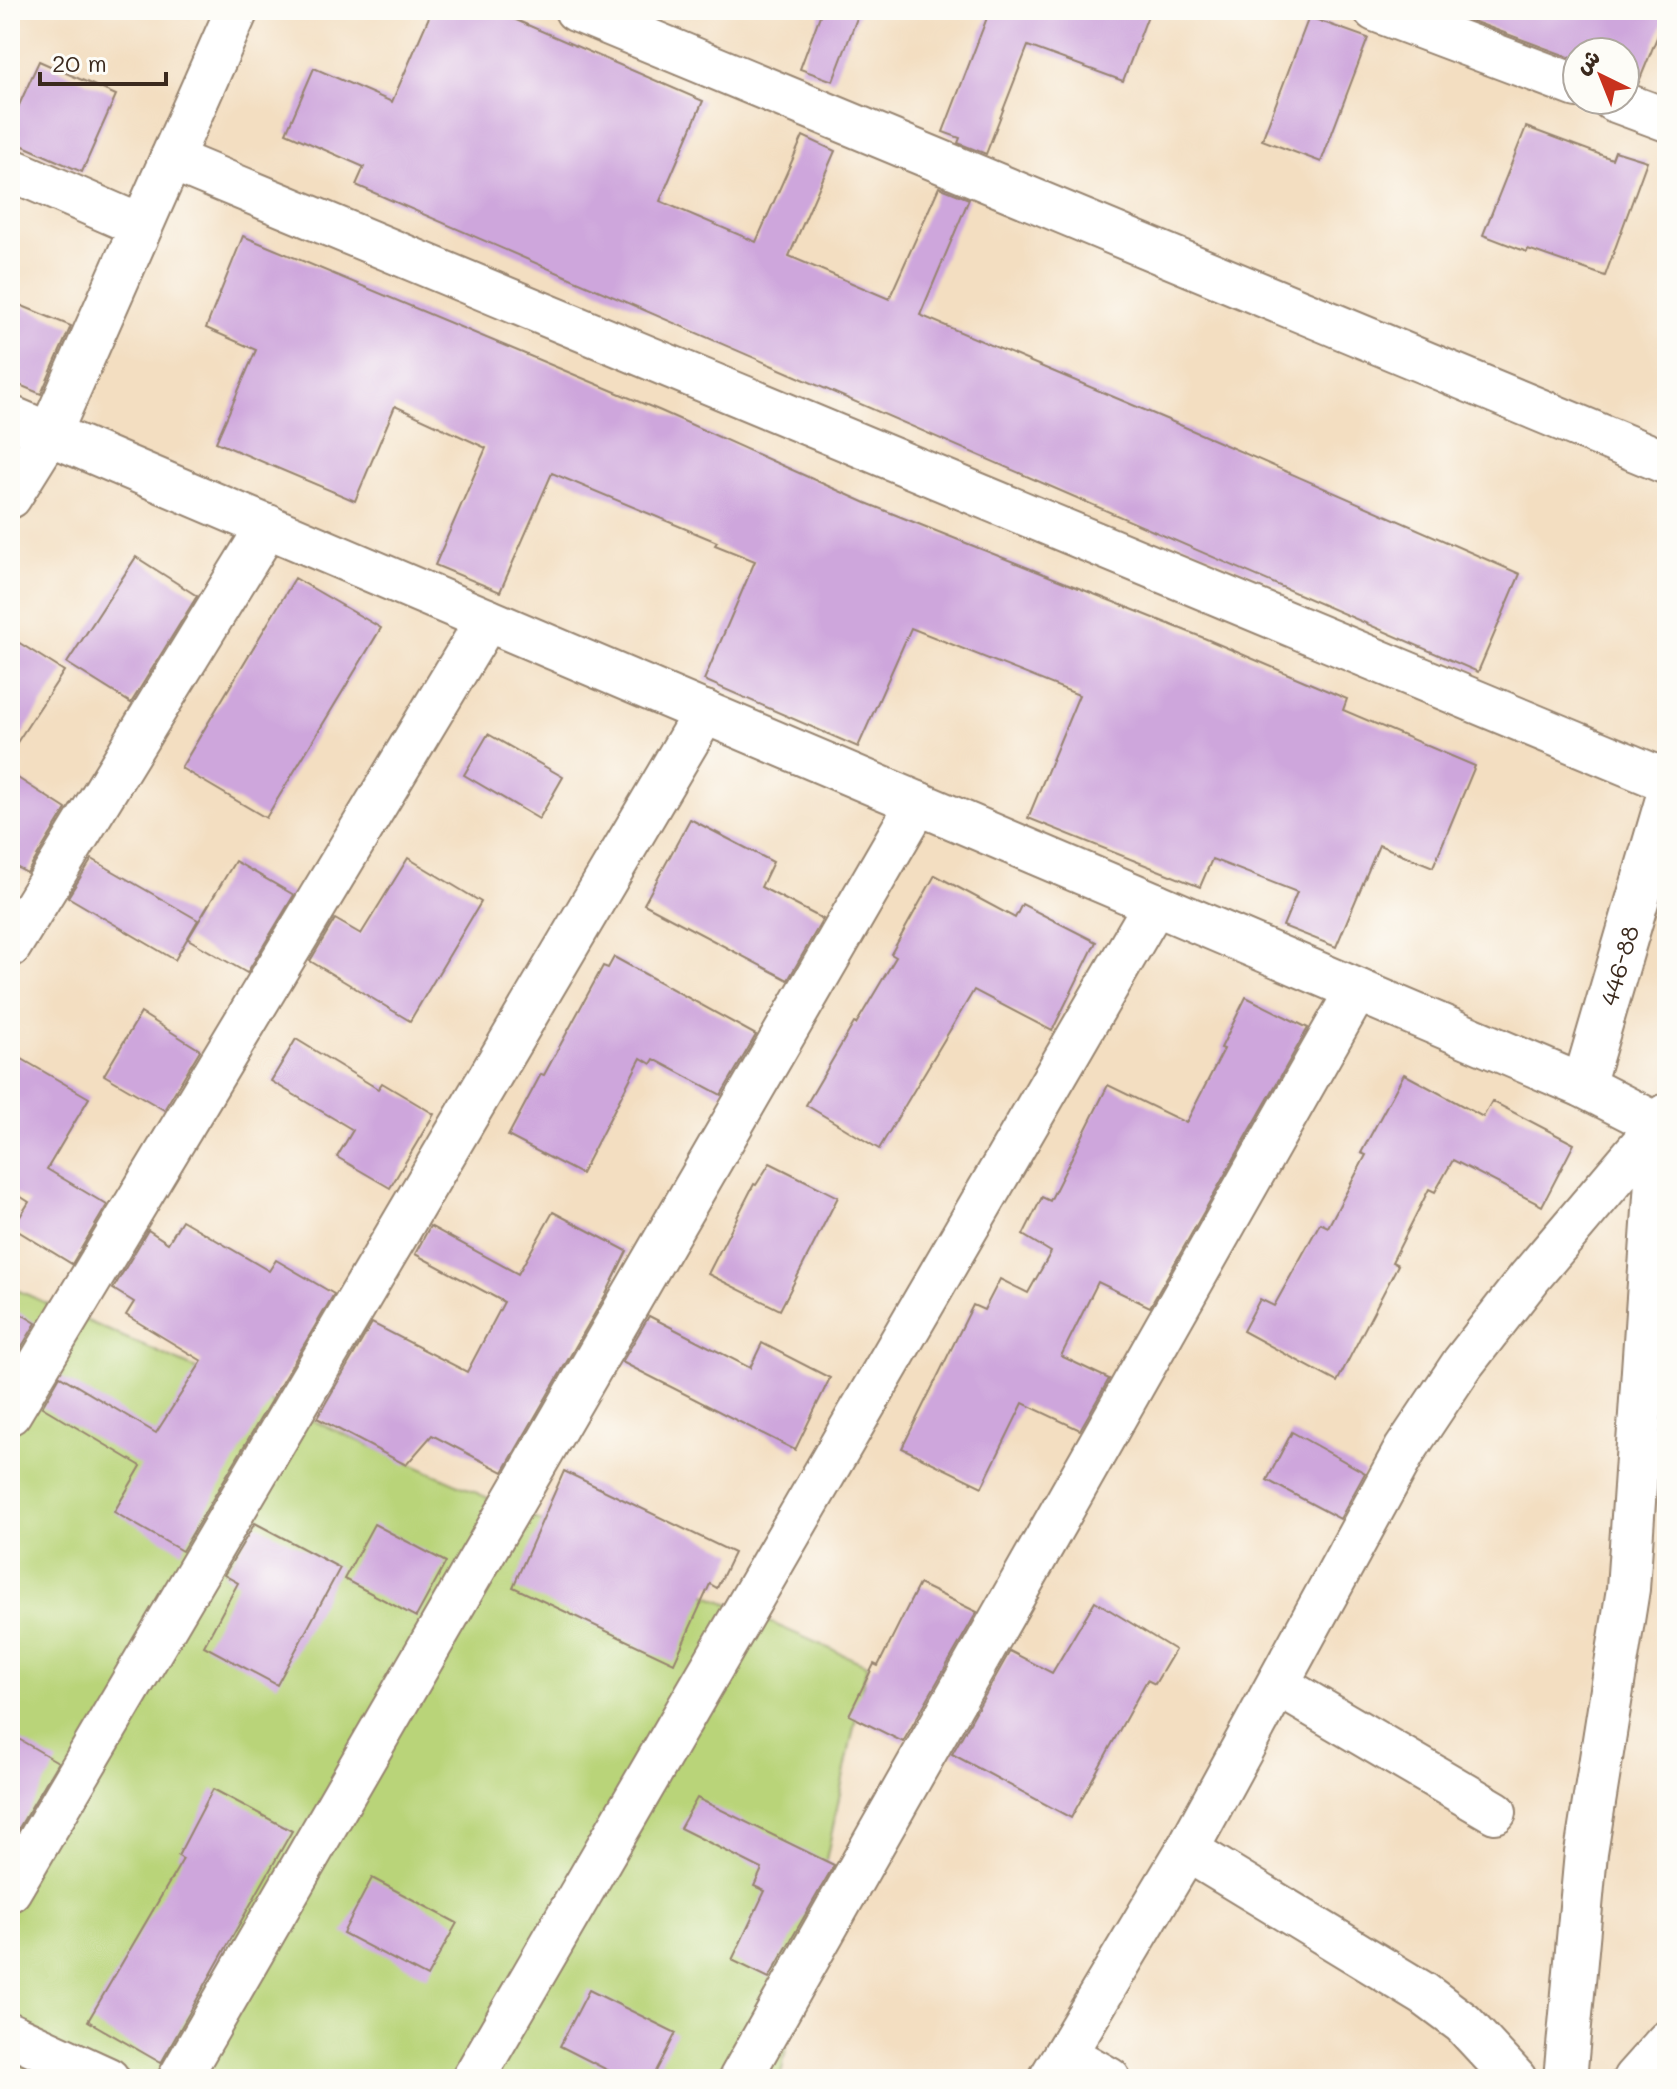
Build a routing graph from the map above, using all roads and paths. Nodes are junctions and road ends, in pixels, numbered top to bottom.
1 (237, 10) edge
2 (576, 10) edge
3 (1375, 10) edge
4 (1561, 80) edge
5 (1641, 110) edge
6 (1667, 120) edge
7 (171, 159) junction
8 (10, 169) edge
9 (141, 226) junction
10 (10, 417) edge
11 (50, 433) junction
12 (1667, 463) edge
13 (10, 497) edge
14 (268, 526) junction
15 (487, 620) junction
16 (705, 712) junction
17 (1667, 781) edge
18 (1667, 799) edge
19 (918, 803) junction
20 (1155, 904) junction
21 (10, 946) edge
22 (1357, 990) junction
23 (1583, 1086) junction
24 (1665, 1122) edge
25 (10, 1413) edge
26 (1278, 1685) junction
27 (1495, 1812) dead end
28 (1187, 1850) junction
29 (10, 1890) edge
30 (10, 2034) edge
31 (1667, 2042) edge
32 (1058, 2066) edge
33 (108, 2079) edge
34 (179, 2079) edge
35 (473, 2079) edge
36 (740, 2079) edge
37 (1109, 2079) edge
38 (1515, 2079) edge
39 (1565, 2079) edge
40 (1634, 2079) edge

1 - 7 street
2 - 12 street
3 - 4 street
5 - 6 street
7 - 9 street
7 - 17 street
8 - 9 street
9 - 11 street
10 - 11 street
11 - 13 street
11 - 14 street
14 - 15 street
14 - 21 street
15 - 16 street
15 - 25 street
16 - 19 street
16 - 29 street
18 - 23 street, 446-88
19 - 20 street
19 - 34 street
20 - 22 street
20 - 35 street
22 - 23 street
22 - 36 street
23 - 24 street
24 - 26 street
24 - 39 street
26 - 27 street
26 - 28 street
28 - 32 street
28 - 38 street
30 - 33 street
31 - 40 street
32 - 37 street

